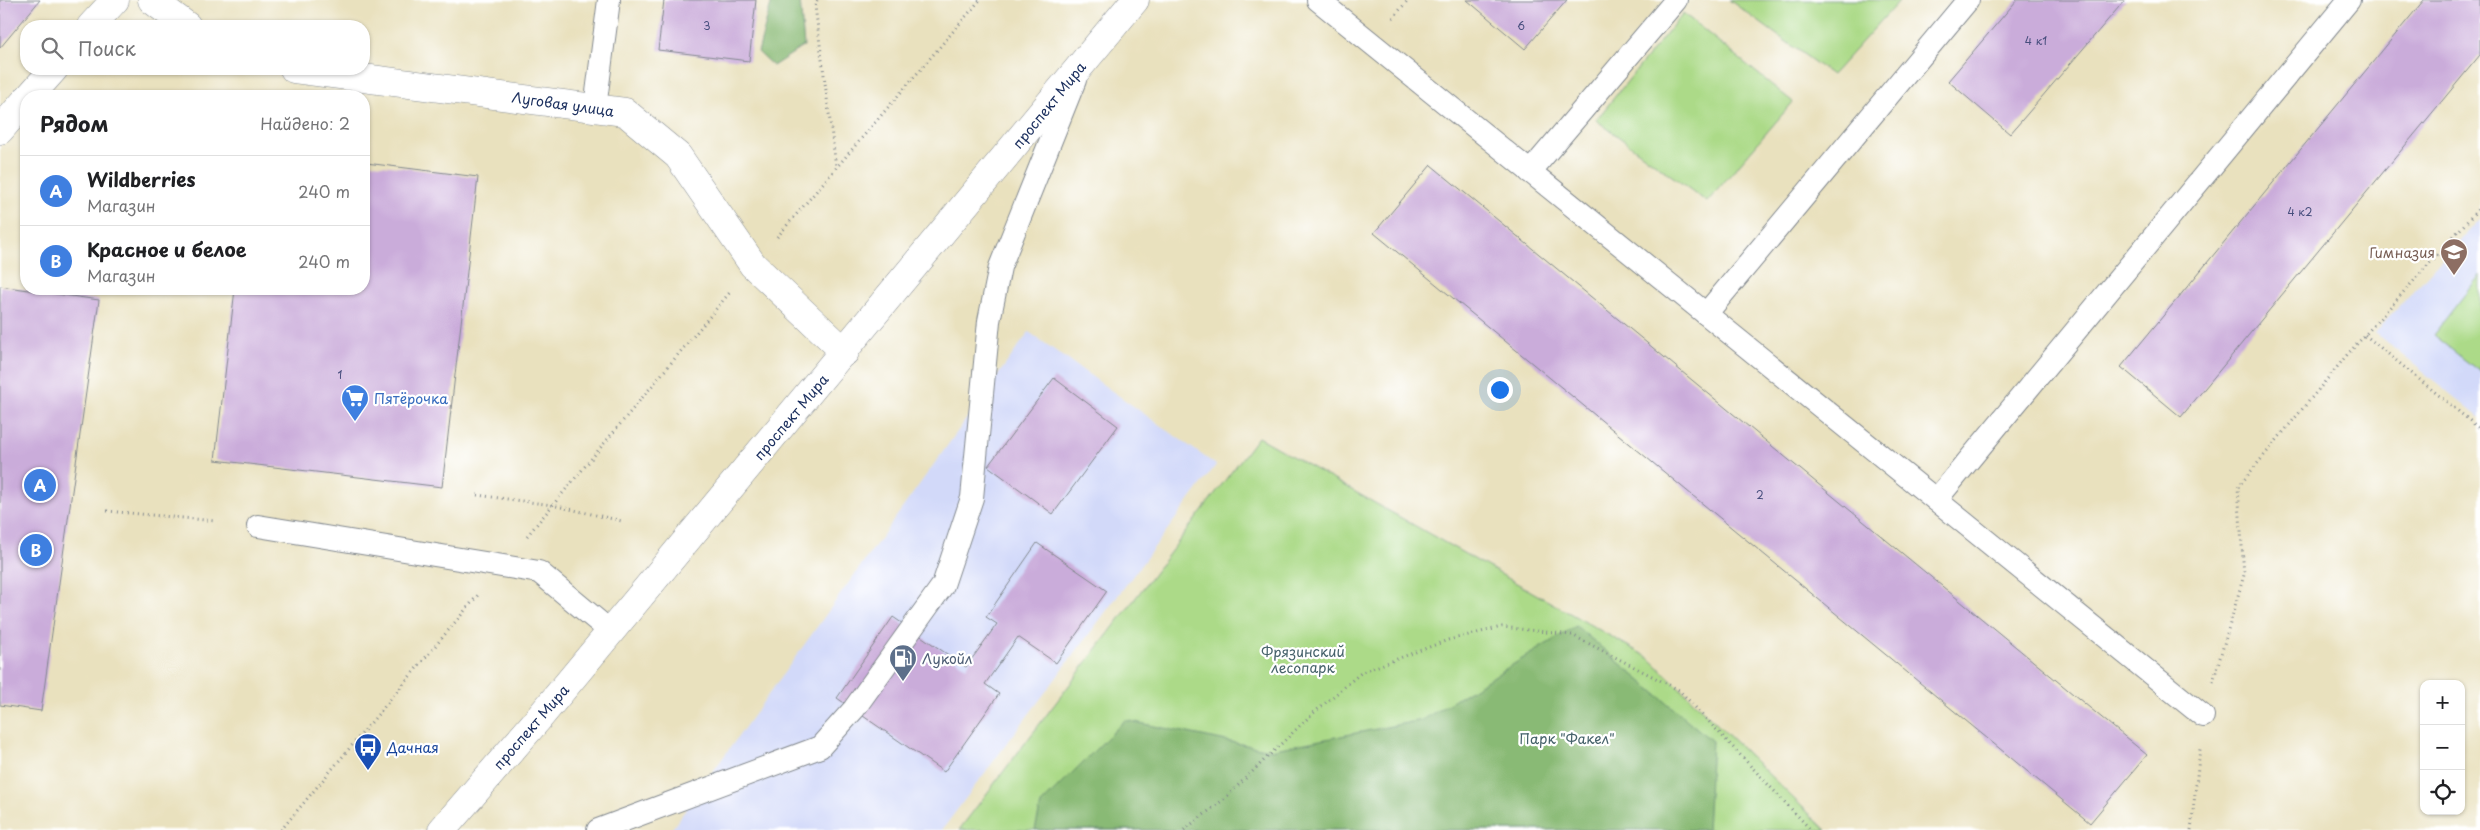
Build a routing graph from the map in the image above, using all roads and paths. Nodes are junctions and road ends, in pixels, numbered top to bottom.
1 (115, 0) edge
2 (152, 0) edge
3 (609, 0) edge
4 (817, 0) edge
5 (980, 0) edge
6 (1135, 0) edge
7 (1318, 0) edge
8 (1676, 0) edge
9 (1968, 0) edge
10 (2349, 0) edge
11 (97, 20) edge
12 (179, 20) edge
13 (1080, 68) junction
14 (49, 75) edge
15 (340, 75) edge
16 (35, 90) edge
17 (20, 107) edge
18 (596, 108) junction
19 (0, 130) edge
20 (836, 168) junction
21 (1530, 172) junction
22 (2480, 207) edge
23 (753, 265) junction
24 (1706, 314) junction
25 (2365, 335) junction
26 (844, 352) junction
27 (2480, 429) edge
28 (477, 495) dead end
29 (1936, 500) junction
30 (552, 505) junction
31 (107, 511) dead end
32 (216, 521) dead end
33 (622, 521) dead end
34 (258, 526) dead end
35 (502, 566) junction
36 (611, 632) junction
37 (2204, 716) junction
38 (281, 830) edge
39 (442, 830) edge
40 (598, 830) edge
41 (1184, 830) edge
42 (1811, 830) edge
43 (2191, 830) edge

1 - 11 main road
2 - 12 main road
3 - 18 lane
4 - 20 path
5 - 20 path
6 - 13 main road, проспект Мира
7 - 21 lane
8 - 21 lane
9 - 24 lane
10 - 29 lane
13 - 26 main road, проспект Мира
13 - 40 lane
14 - 16 main road
15 - 18 main road, Луговая улица
17 - 19 main road
18 - 23 main road, Луговая улица
20 - 23 path
21 - 24 lane
22 - 25 path
23 - 26 main road, Луговая улица
23 - 30 path
24 - 29 lane
25 - 27 path
25 - 37 path
26 - 36 main road, проспект Мира
28 - 30 path
29 - 37 lane
30 - 33 path
30 - 35 path
31 - 32 path
34 - 35 lane
35 - 36 lane
35 - 38 path
36 - 39 main road, проспект Мира
37 - 43 path
41 - 42 path

